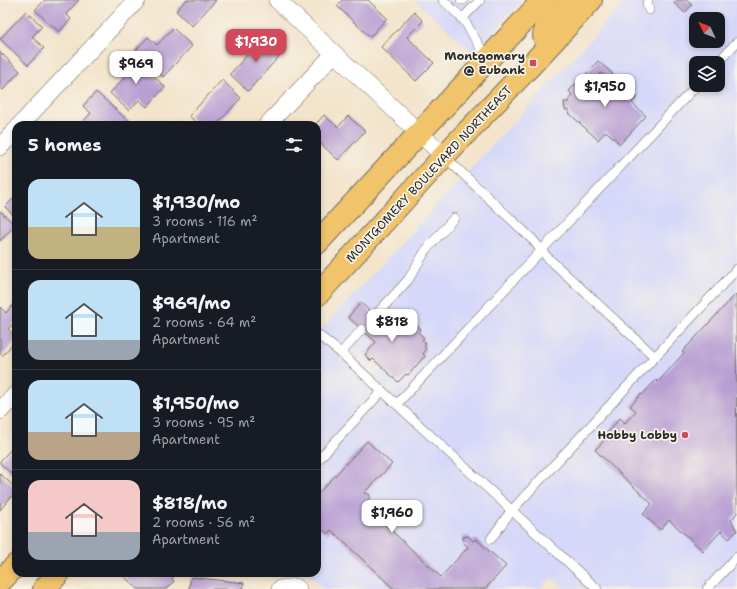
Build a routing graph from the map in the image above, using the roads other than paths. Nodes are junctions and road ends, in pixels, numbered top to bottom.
1 (137, 0) edge
2 (277, 0) edge
3 (443, 0) edge
4 (480, 0) edge
5 (543, 0) edge
6 (570, 0) edge
7 (591, 0) edge
8 (648, 0) edge
9 (649, 10) dead end
10 (462, 19) junction
11 (737, 42) edge
12 (549, 46) junction
13 (334, 54) junction
14 (724, 56) edge
15 (488, 60) junction
16 (690, 92) edge
17 (24, 121) edge
18 (271, 121) edge
19 (12, 134) edge
20 (419, 134) junction
21 (0, 147) edge
22 (444, 156) junction
23 (454, 218) dead end
24 (321, 239) edge
25 (541, 250) junction
26 (737, 269) edge
27 (321, 291) edge
28 (375, 316) dead end
29 (362, 329) dead end
30 (321, 337) edge
31 (341, 353) junction
32 (656, 357) junction
33 (382, 391) junction
34 (12, 398) edge
35 (397, 404) junction
36 (0, 411) edge
37 (321, 457) edge
38 (511, 511) junction
39 (491, 538) dead end
40 (737, 557) edge
41 (12, 569) edge
42 (55, 577) edge
43 (0, 582) edge
44 (44, 589) edge
45 (280, 589) edge
46 (298, 589) edge
47 (597, 589) edge
48 (707, 589) edge

1 - 17 street
2 - 13 street
3 - 10 lane
4 - 10 lane
5 - 15 main road
6 - 12 main road
7 - 12 main road, MONTGOMERY BOULEVARD NORTHEAST
8 - 9 lane
10 - 15 lane
11 - 14 lane
12 - 22 main road, MONTGOMERY BOULEVARD NORTHEAST
13 - 18 street
13 - 20 street
15 - 20 main road
16 - 25 lane
19 - 21 street
20 - 22 street
20 - 24 main road
22 - 25 lane
22 - 27 main road, MONTGOMERY BOULEVARD NORTHEAST
23 - 28 lane
25 - 32 lane
25 - 35 lane
26 - 32 lane
29 - 31 lane
30 - 31 lane
31 - 33 lane
32 - 38 lane
33 - 35 lane
33 - 37 lane
34 - 36 street
35 - 38 lane
38 - 39 lane
38 - 47 lane
40 - 48 lane
41 - 43 main road
42 - 44 main road
45 - 46 street

